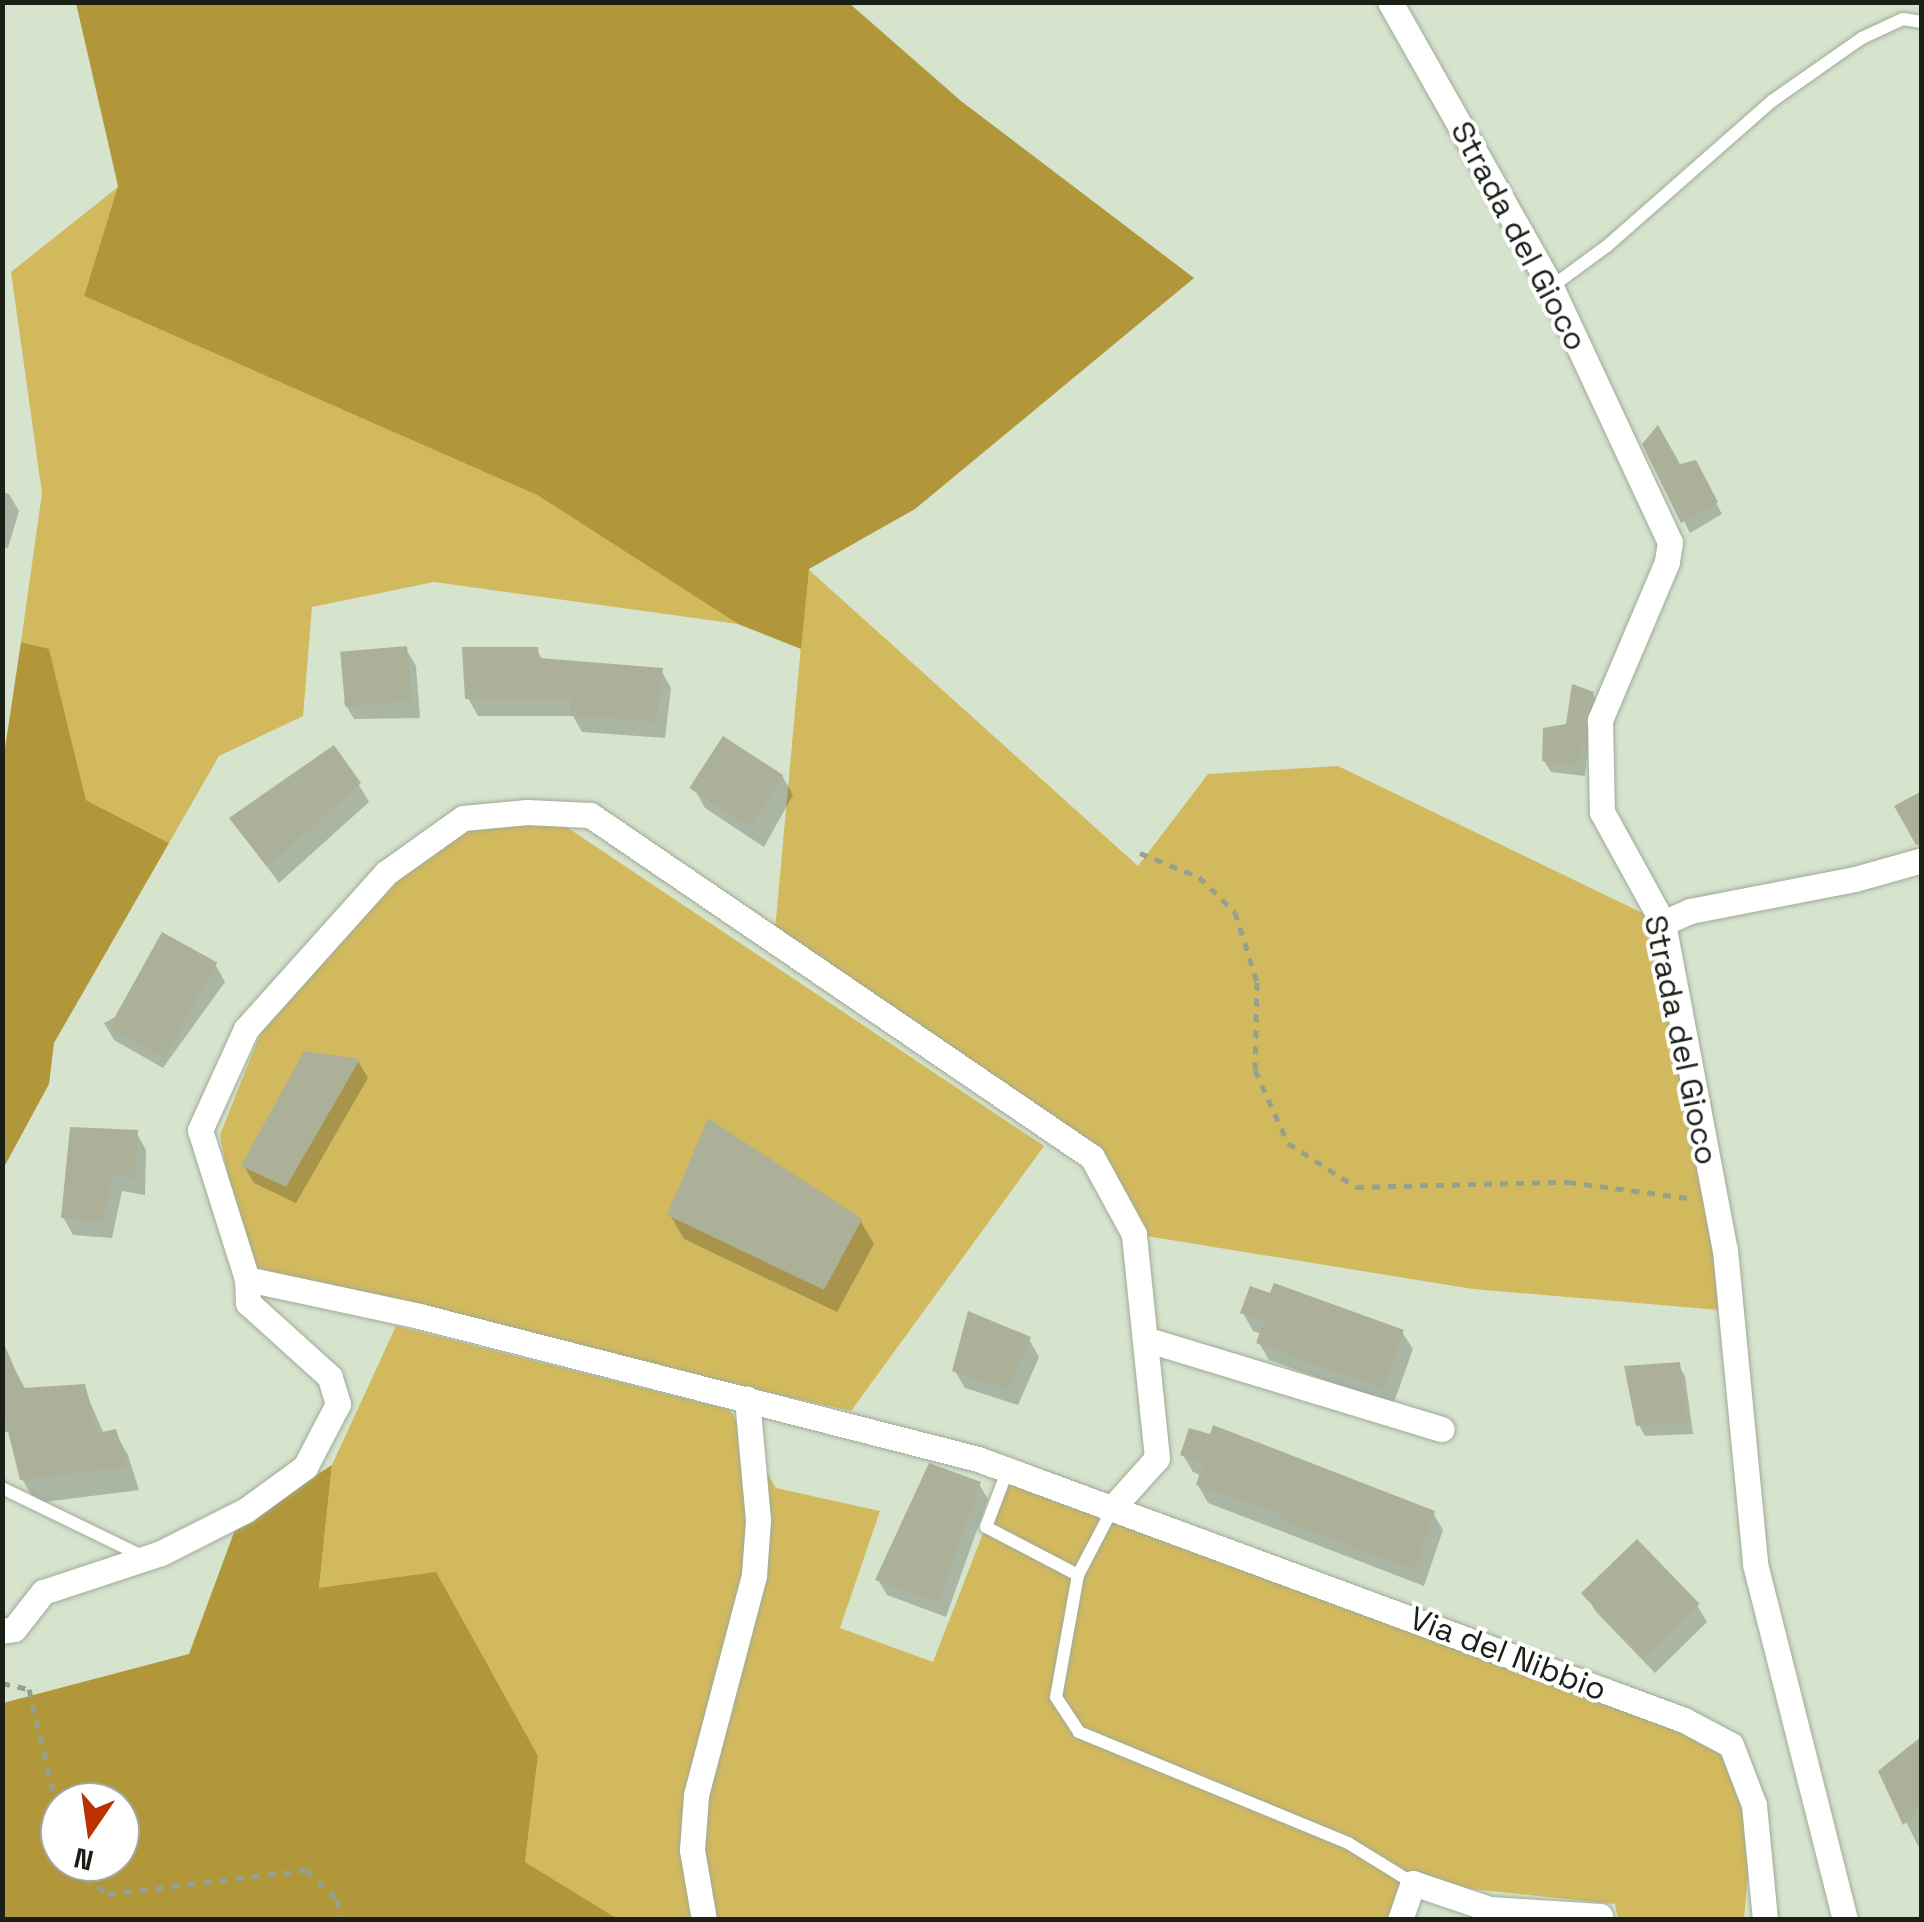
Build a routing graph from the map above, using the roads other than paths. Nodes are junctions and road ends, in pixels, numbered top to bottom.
1 (1390, 2) edge
2 (1922, 22) edge
3 (1552, 287) junction
4 (1922, 860) edge
5 (1663, 922) junction
6 (248, 1279) junction
7 (1145, 1338) junction
8 (748, 1398) junction
9 (1442, 1429) dead end
10 (1008, 1469) junction
11 (2, 1488) edge
12 (1114, 1506) junction
13 (146, 1558) junction
14 (1078, 1575) junction
15 (2, 1630) edge
16 (1413, 1883) junction
17 (704, 1920) edge
18 (1400, 1920) edge
19 (1600, 1920) edge
20 (1765, 1920) edge
21 (1845, 1920) edge

1 - 3 street, Strada del Gioco
2 - 3 lane
3 - 5 street, Strada del Gioco
4 - 5 street
5 - 21 street, Strada del Gioco
6 - 7 street
6 - 8 street, Via del Nibbio
6 - 13 street
7 - 9 street
7 - 12 street
8 - 10 street, Via del Nibbio
8 - 17 street
10 - 12 street, Via del Nibbio
10 - 14 lane
11 - 13 lane
12 - 14 lane
12 - 20 street, Via del Nibbio
13 - 15 street
14 - 16 lane
16 - 18 street
16 - 19 street

